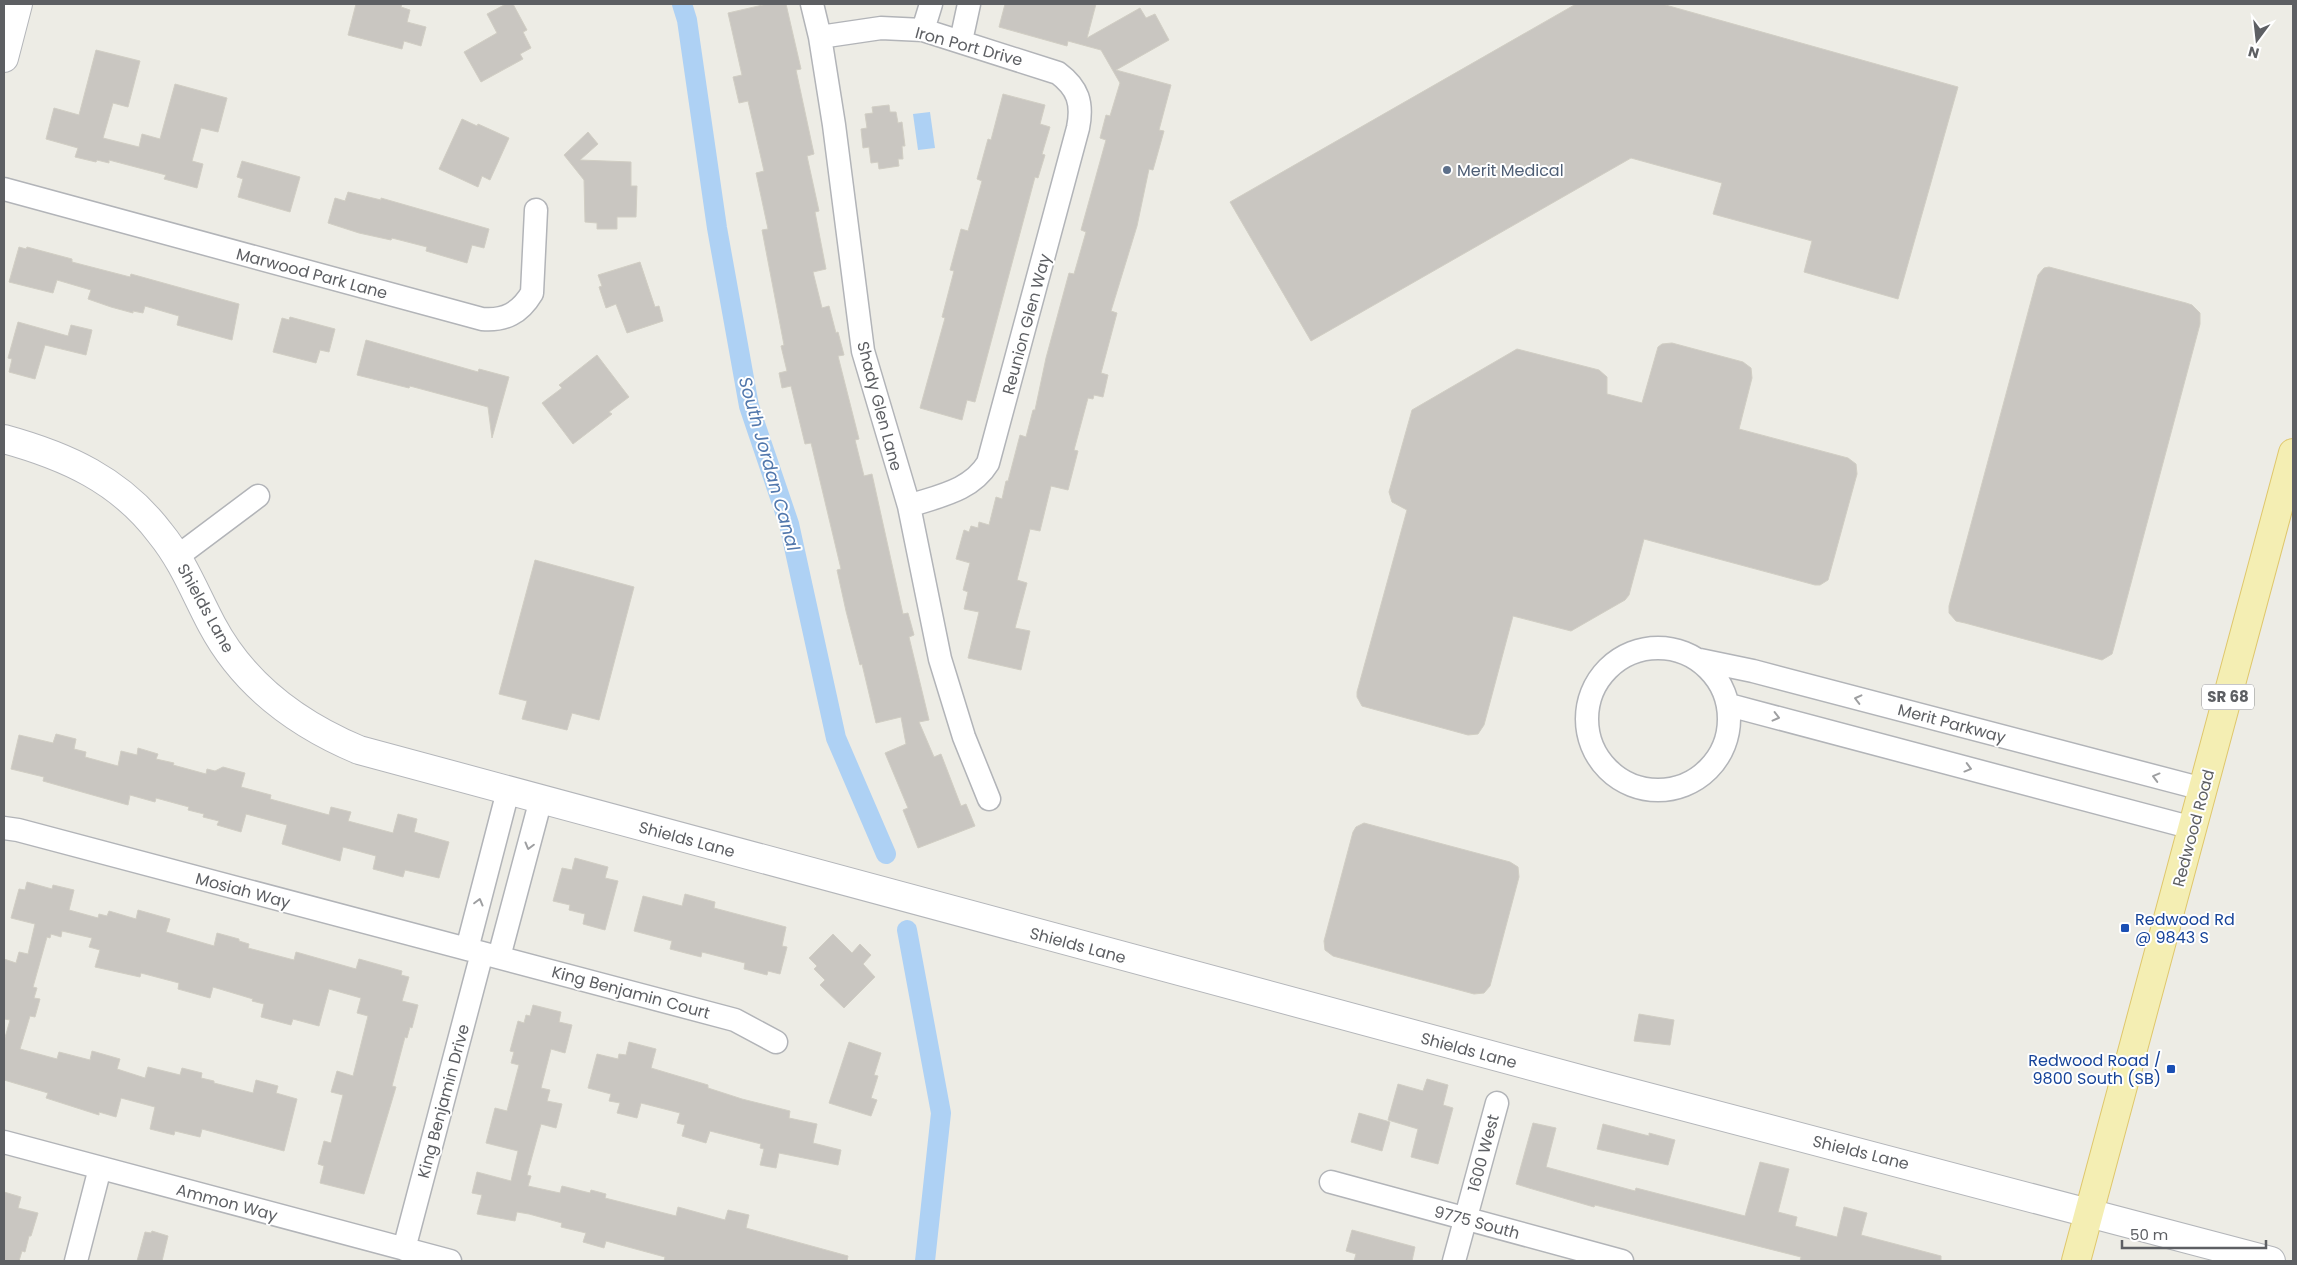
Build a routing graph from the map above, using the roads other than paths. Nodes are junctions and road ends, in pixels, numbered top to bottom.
1 (18, 4) edge
2 (812, 4) edge
3 (931, 4) edge
4 (969, 4) edge
5 (923, 30) junction
6 (820, 37) junction
7 (961, 41) junction
8 (4, 58) edge
9 (1078, 93) joint
10 (4, 189) edge
11 (536, 210) dead end
12 (4, 439) edge
13 (2293, 453) edge
14 (258, 496) dead end
15 (909, 506) junction
16 (178, 556) junction
17 (1700, 660) junction
18 (1729, 705) junction
19 (2204, 789) junction
20 (508, 791) junction
21 (541, 799) junction
22 (988, 799) dead end
23 (4, 828) edge
24 (2193, 828) junction
25 (483, 953) junction
26 (776, 1042) dead end
27 (1497, 1102) dead end
28 (4, 1142) edge
29 (100, 1168) junction
30 (1331, 1182) dead end
31 (2089, 1212) junction
32 (1466, 1219) junction
33 (404, 1249) junction
34 (76, 1261) edge
35 (450, 1261) edge
36 (1454, 1261) edge
37 (1622, 1261) edge
38 (2076, 1261) edge
39 (2272, 1261) edge

1 - 8 main road
2 - 6 street, Shady Glen Lane
3 - 5 street
4 - 7 street
5 - 6 street, Iron Port Drive
5 - 7 street, Iron Port Drive
6 - 15 street, Shady Glen Lane
7 - 9 street, Iron Port Drive
9 - 15 street, Reunion Glen Way
10 - 11 street, Marwood Park Lane
12 - 16 main road, Shields Lane
13 - 19 main road, Redwood Road / SR 68
14 - 16 street
15 - 22 street, Shady Glen Lane
16 - 20 main road, Shields Lane
17 - 18 street, Merit Parkway
17 - 18 street, Merit Parkway
19 -> 17 street, Merit Parkway
18 -> 24 street
19 - 24 main road, Redwood Road / SR 68
20 - 21 main road, Shields Lane
25 -> 20 street, King Benjamin Drive
21 -> 25 street, King Benjamin Drive
21 - 31 main road, Shields Lane
23 - 25 street, Mosiah Way
24 - 31 main road, Redwood Road / SR 68
25 - 26 street, King Benjamin Court
25 - 33 street, King Benjamin Drive
27 - 32 street, 1600 West
28 - 29 street, Ammon Way
29 - 33 street, Ammon Way
29 - 34 street
30 - 32 street, 9775 South
31 - 38 main road, Redwood Road / SR 68
31 - 39 main road, Shields Lane
32 - 36 street, 1600 West
32 - 37 street, 9775 South
33 - 35 street, Ammon Way

